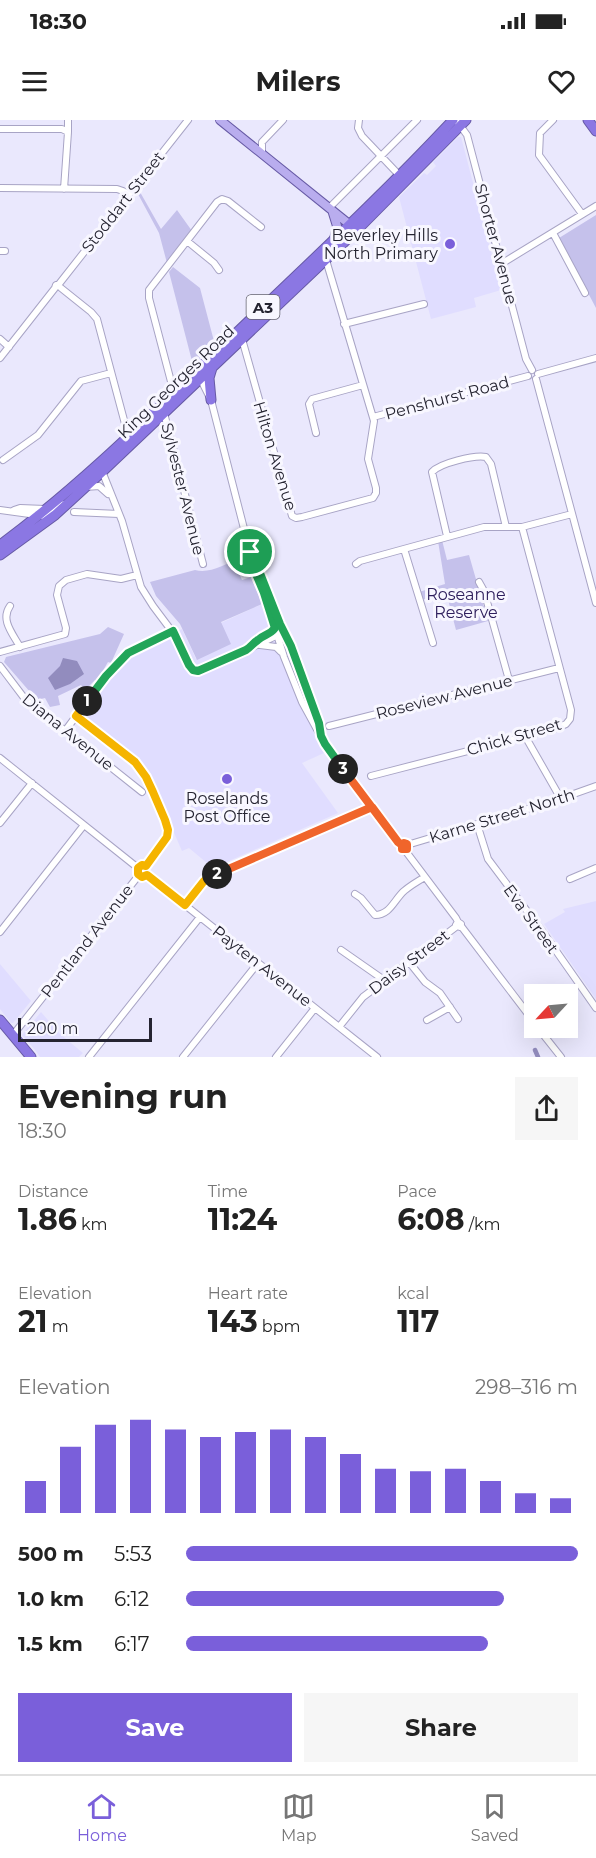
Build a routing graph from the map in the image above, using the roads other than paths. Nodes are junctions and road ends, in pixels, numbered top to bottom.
1 (68, 120) edge
2 (188, 120) edge
3 (220, 120) edge
4 (283, 120) edge
5 (359, 120) edge
6 (417, 120) edge
7 (553, 120) edge
8 (588, 120) edge
9 (459, 121) edge
10 (0, 129) edge
11 (596, 131) edge
12 (68, 132) junction
13 (262, 152) junction
14 (381, 157) junction
15 (400, 176) junction
16 (0, 188) edge
17 (64, 189) junction
18 (129, 195) junction
19 (596, 206) edge
20 (330, 208) junction
21 (582, 214) junction
22 (261, 227) dead end
23 (353, 227) junction
24 (553, 233) junction
25 (333, 240) junction
26 (187, 241) junction
27 (326, 260) junction
28 (501, 264) junction
29 (317, 268) junction
30 (219, 270) dead end
31 (328, 273) junction
32 (58, 287) junction
33 (585, 293) dead end
34 (424, 304) dead end
35 (344, 324) junction
36 (0, 339) edge
37 (242, 339) junction
38 (9, 347) junction
39 (0, 358) edge
40 (596, 358) edge
41 (212, 368) junction
42 (111, 373) junction
43 (534, 375) junction
44 (196, 377) junction
45 (363, 385) junction
46 (174, 393) junction
47 (212, 404) junction
48 (164, 413) junction
49 (373, 417) junction
50 (316, 433) dead end
51 (128, 435) junction
52 (3, 460) dead end
53 (101, 467) junction
54 (86, 487) junction
55 (112, 499) junction
56 (70, 508) junction
57 (45, 509) junction
58 (0, 510) edge
59 (16, 512) junction
60 (119, 514) junction
61 (572, 514) junction
62 (38, 516) junction
63 (24, 527) junction
64 (506, 527) junction
65 (522, 528) junction
66 (447, 536) junction
67 (0, 545) edge
68 (404, 549) junction
69 (0, 555) edge
70 (203, 564) dead end
71 (356, 564) dead end
72 (137, 576) junction
73 (479, 582) dead end
74 (596, 603) edge
75 (10, 606) dead end
76 (276, 630) junction
77 (173, 631) junction
78 (433, 643) dead end
79 (20, 646) junction
80 (253, 646) junction
81 (0, 652) edge
82 (293, 654) junction
83 (284, 657) junction
84 (0, 666) edge
85 (559, 668) junction
86 (508, 680) junction
87 (76, 716) junction
88 (329, 726) dead end
89 (65, 730) junction
90 (321, 736) junction
91 (525, 736) junction
92 (0, 758) edge
93 (370, 776) dead end
94 (32, 783) junction
95 (596, 786) edge
96 (142, 792) dead end
97 (561, 799) junction
98 (372, 807) junction
99 (0, 823) edge
100 (477, 824) junction
101 (84, 825) junction
102 (405, 847) junction
103 (146, 866) junction
104 (138, 868) junction
105 (596, 868) edge
106 (147, 875) junction
107 (139, 876) junction
108 (425, 877) junction
109 (570, 879) dead end
110 (356, 894) dead end
111 (185, 905) junction
112 (200, 917) junction
113 (458, 925) junction
114 (0, 932) edge
115 (341, 950) dead end
116 (409, 962) junction
117 (258, 963) junction
118 (384, 980) junction
119 (450, 1007) junction
120 (315, 1008) junction
121 (596, 1008) edge
122 (524, 1009) edge
123 (458, 1019) dead end
124 (0, 1020) edge
125 (427, 1020) dead end
126 (339, 1027) junction
127 (13, 1035) junction
128 (546, 1038) edge
129 (373, 1056) edge
130 (31, 1057) edge
131 (89, 1057) edge
132 (183, 1057) edge
133 (276, 1057) edge
134 (561, 1057) edge

1 - 12 street
2 - 18 street, Stoddart Street
3 - 13 main road
4 - 13 street
5 - 14 street
6 - 14 street
7 - 21 street
8 - 11 highway
9 - 15 highway, King Georges Road / A3
9 - 23 highway, King Georges Road / A3
9 - 28 street, Shorter Avenue
10 - 12 street
12 - 17 street
13 - 20 main road
14 - 15 street
14 - 20 street
15 - 23 highway, King Georges Road / A3
16 - 17 street
17 - 18 street
18 - 32 street, Stoddart Street
19 - 21 street
20 - 23 main road
20 - 25 main road
21 - 24 street
22 - 26 street
23 - 25 highway, King Georges Road / A3
23 - 27 highway, King Georges Road / A3
24 - 28 street
24 - 33 street
25 - 44 highway, King Georges Road / A3
26 - 30 street
26 - 46 street
27 - 29 highway, King Georges Road / A3
27 - 31 street, Penshurst Road
28 - 43 street, Shorter Avenue
29 - 31 street
29 - 37 highway, King Georges Road / A3
31 - 35 street, Penshurst Road
32 - 38 street, Stoddart Street
32 - 42 street
34 - 35 street
35 - 45 street, Penshurst Road
36 - 38 street
37 - 41 highway, King Georges Road / A3
37 - 49 street, Hilton Avenue
38 - 39 street, Stoddart Street
40 - 43 street, Penshurst Road
41 - 44 highway, King Georges Road / A3
41 - 47 highway
42 - 51 street
42 - 52 street
43 - 49 street, Penshurst Road
43 - 61 street, Shorter Avenue
44 - 46 highway, King Georges Road / A3
44 - 47 street
44 - 48 highway, King Georges Road / A3
45 - 49 street, Penshurst Road
45 - 50 street
46 - 51 highway, King Georges Road / A3
47 - 76 street
48 - 53 highway, King Georges Road / A3
48 - 70 street, Sylvester Avenue
51 - 53 highway, King Georges Road / A3
53 - 54 highway, King Georges Road / A3
53 - 55 street
53 - 57 highway, King Georges Road / A3
54 - 55 street
54 - 56 highway, King Georges Road / A3
55 - 60 street
56 - 60 street
56 - 62 street
56 - 69 highway, King Georges Road / A3
57 - 59 street
57 - 62 highway, King Georges Road / A3
58 - 59 street
59 - 62 street
59 - 63 street
60 - 72 street
61 - 65 street
61 - 74 street, Shorter Avenue
62 - 63 highway, King Georges Road / A3
63 - 67 highway, King Georges Road / A3
64 - 65 street
64 - 66 street
64 - 66 street
65 - 85 street, Chick Street
66 - 68 street
68 - 71 street
68 - 78 street
72 - 77 street
72 - 79 street
73 - 86 street
75 - 79 street
76 - 80 street
76 - 82 street
76 - 82 street
76 - 83 street
77 - 80 street
77 - 87 street
79 - 81 street
80 - 83 street
82 - 90 street
83 - 90 street
84 - 89 street, Diana Avenue
85 - 86 street, Roseview Avenue
85 - 91 street, Chick Street
86 - 88 street, Roseview Avenue
87 - 89 street
87 - 103 street
89 - 96 street, Diana Avenue
90 - 98 street
91 - 93 street, Chick Street
91 - 97 street
92 - 94 street
94 - 99 street
94 - 101 street
95 - 97 street, Karne Street North
97 - 100 street, Karne Street North
98 - 102 street
98 - 111 street
100 - 102 street, Karne Street North
100 - 121 street, Eva Street
101 - 104 street
101 - 114 street
102 - 108 street
103 - 104 street
103 - 106 street
104 - 107 street
105 - 109 street
106 - 107 street
106 - 111 street, Payten Avenue
107 - 127 street, Pentland Avenue
108 - 110 street
108 - 113 street
111 - 112 street, Payten Avenue
112 - 117 street, Payten Avenue
112 - 131 street
113 - 116 street, Daisy Street
113 - 122 street
115 - 118 street
116 - 118 street, Daisy Street
116 - 119 street
117 - 120 street, Payten Avenue
117 - 132 street
118 - 126 street, Daisy Street
119 - 123 street
119 - 125 street
120 - 126 street, Payten Avenue
120 - 133 street
124 - 127 highway
126 - 129 street, Payten Avenue
127 - 130 highway
128 - 134 street

